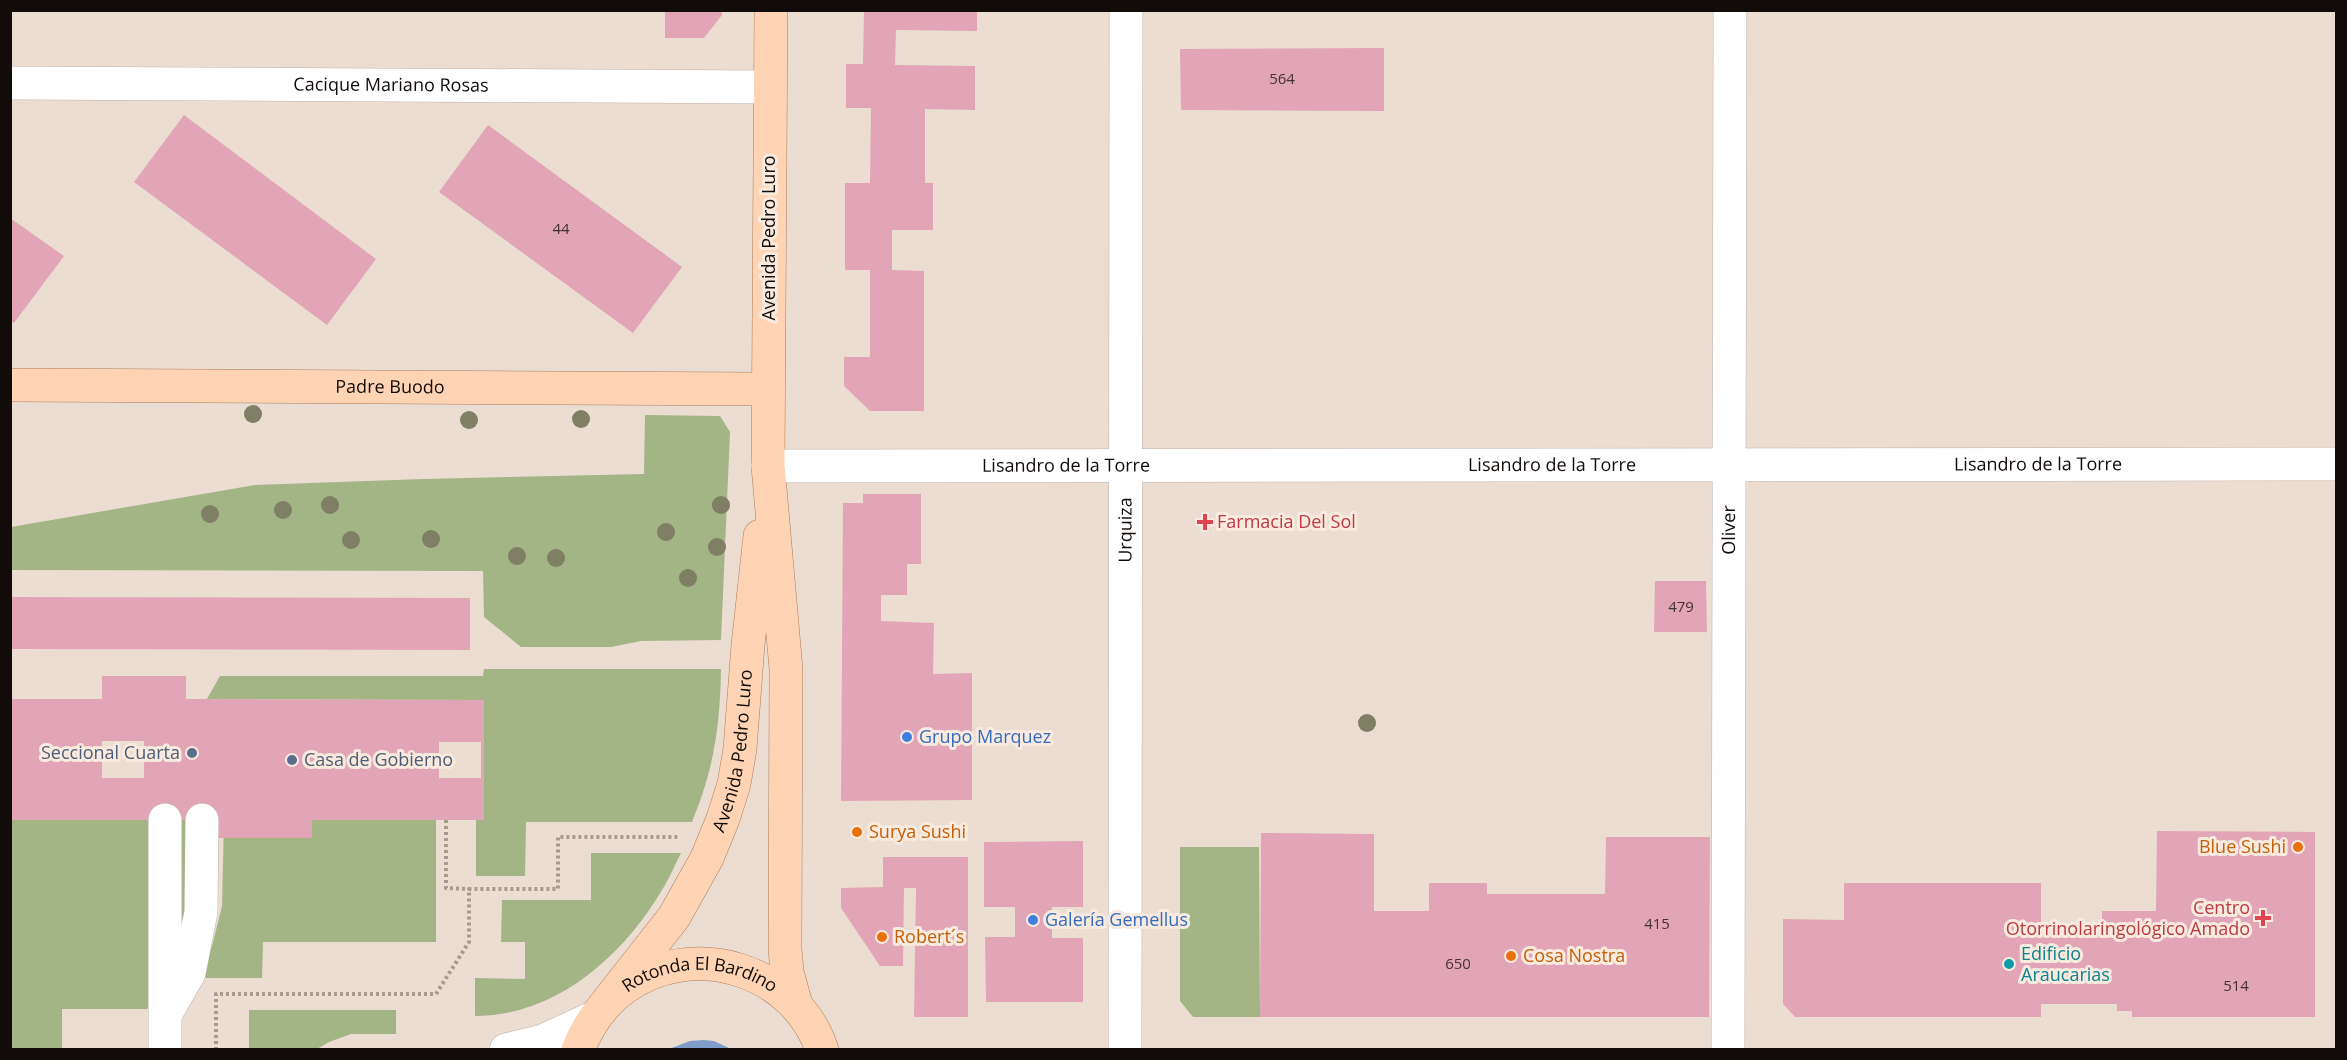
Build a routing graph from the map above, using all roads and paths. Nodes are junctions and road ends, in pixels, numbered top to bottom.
1 (771, 10) edge
2 (1126, 10) edge
3 (1730, 10) edge
4 (10, 83) edge
5 (770, 87) junction
6 (10, 385) edge
7 (768, 389) junction
8 (2337, 464) edge
9 (1125, 465) junction
10 (1729, 465) junction
11 (768, 466) junction
12 (165, 820) dead end
13 (202, 820) dead end
14 (446, 820) dead end
15 (686, 837) dead end
16 (469, 889) junction
17 (602, 1009) junction
18 (165, 1015) junction
19 (809, 1025) edge
20 (165, 1050) edge
21 (216, 1050) edge
22 (506, 1050) edge
23 (578, 1050) edge
24 (844, 1050) edge
25 (1125, 1050) edge
26 (1728, 1050) edge

1 - 5 main road, Avenida Pedro Luro
2 - 9 street, Urquiza
3 - 10 street, Oliver
4 - 5 street, Cacique Mariano Rosas
5 - 7 main road, Avenida Pedro Luro
6 - 7 main road, Padre Buodo
7 - 11 main road, Avenida Pedro Luro
8 - 10 street, Lisandro de la Torre
9 - 10 street, Lisandro de la Torre
9 - 11 street, Lisandro de la Torre
9 - 25 street, Urquiza
10 - 26 street, Oliver
11 - 17 main road, Avenida Pedro Luro
11 - 19 main road, Avenida Pedro Luro
12 - 18 street
13 - 18 street
14 - 16 path
15 - 16 path
16 - 21 path
17 - 19 main road, Rotonda El Bardino
17 - 22 street
17 - 23 main road, Rotonda El Bardino
18 - 20 street
19 - 24 main road, Rotonda El Bardino

